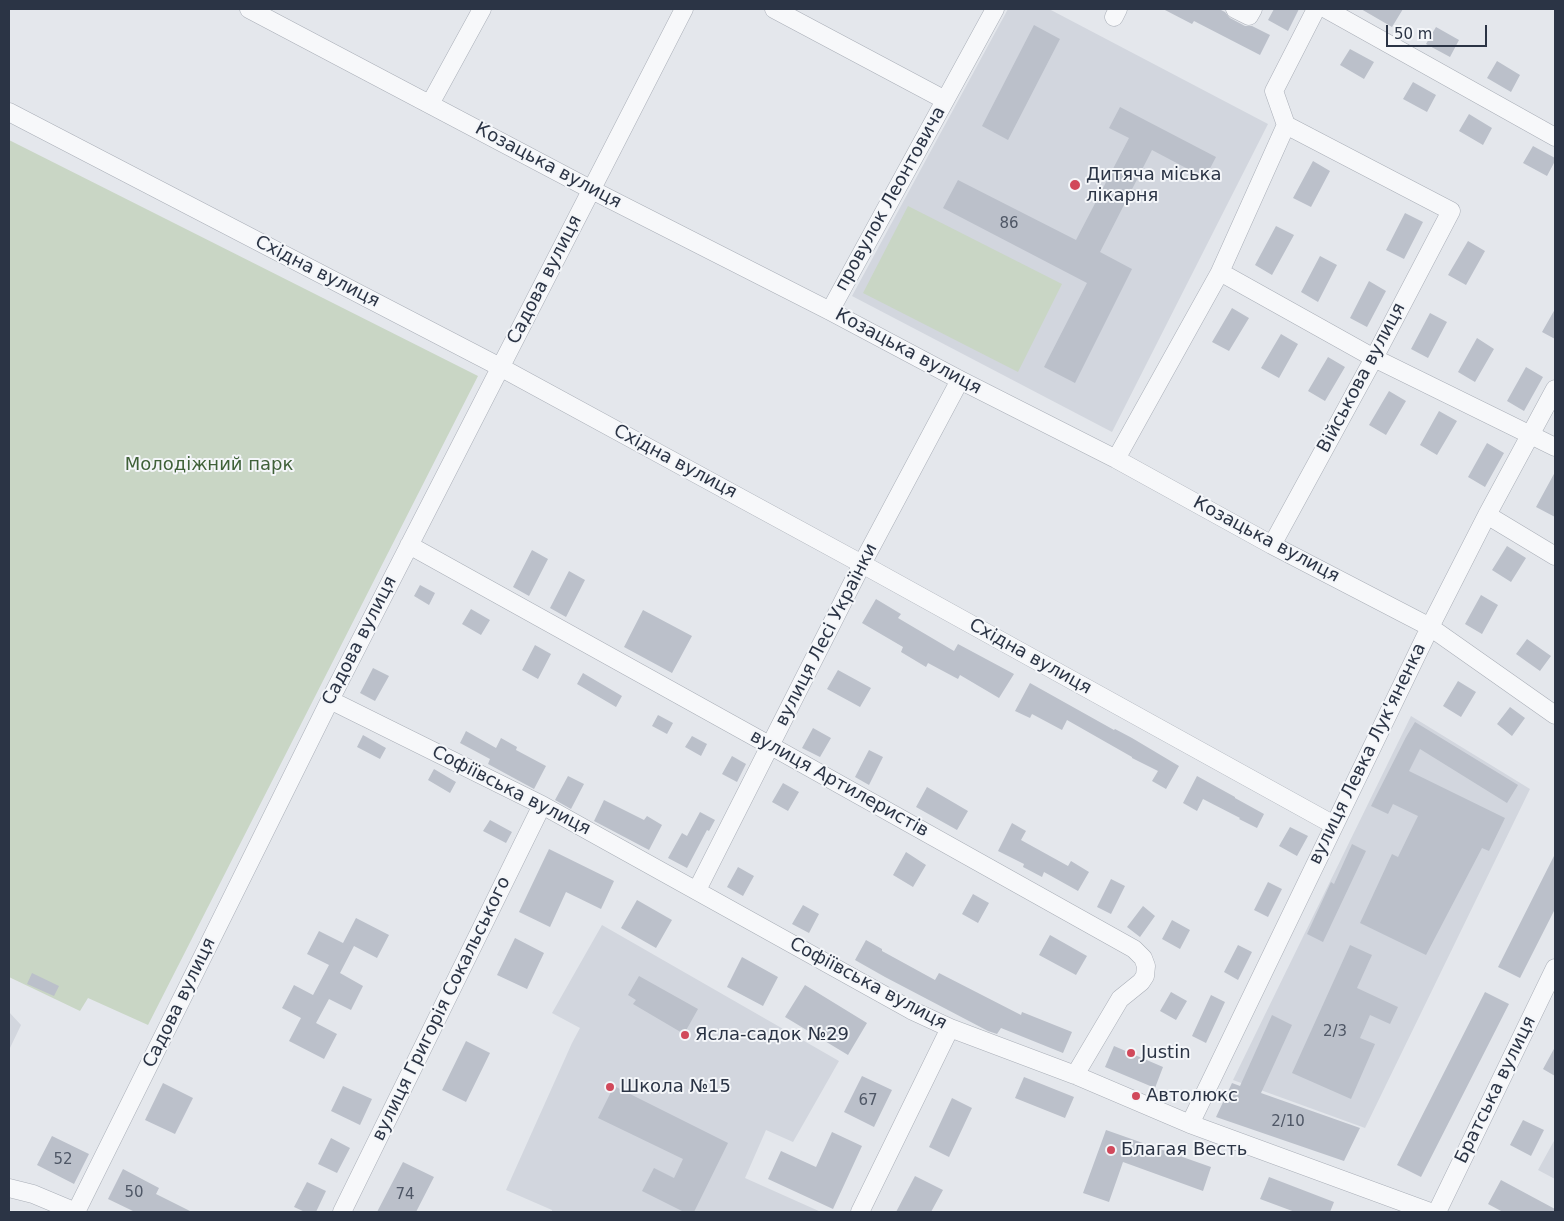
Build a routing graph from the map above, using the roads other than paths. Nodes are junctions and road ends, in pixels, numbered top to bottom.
1 (249, 9) edge
2 (482, 9) edge
3 (684, 9) edge
4 (774, 9) edge
5 (995, 9) edge
6 (1235, 9) edge
7 (1253, 9) edge
8 (1316, 9) edge
9 (1326, 9) edge
10 (945, 100) junction
11 (430, 104) junction
12 (9, 112) edge
13 (1286, 125) junction
14 (1555, 137) edge
15 (592, 190) junction
16 (1220, 272) junction
17 (830, 311) junction
18 (1374, 358) junction
19 (500, 367) junction
20 (960, 380) junction
21 (1555, 388) edge
22 (1530, 434) junction
23 (1555, 447) edge
24 (1116, 459) junction
25 (1487, 515) junction
26 (1272, 544) junction
27 (409, 545) junction
28 (1555, 556) edge
29 (862, 564) junction
30 (1430, 627) junction
31 (330, 700) junction
32 (1555, 715) edge
33 (771, 746) junction
34 (542, 805) junction
35 (1334, 825) junction
36 (697, 890) junction
37 (1555, 968) edge
38 (950, 1028) junction
39 (1075, 1075) junction
40 (1190, 1124) junction
41 (9, 1188) edge
42 (76, 1212) edge
43 (342, 1212) edge
44 (860, 1212) edge
45 (1430, 1212) edge
46 (1437, 1212) edge

1 - 11 street, Козацька вулиця
2 - 11 street
3 - 15 street, Садова вулиця
4 - 10 street, провулок Леонтовича
5 - 10 street
6 - 7 street
8 - 13 street
9 - 14 street
10 - 17 street, провулок Леонтовича
11 - 15 street, Козацька вулиця
12 - 19 street, Східна вулиця
13 - 16 street
13 - 18 street, Військова вулиця
15 - 17 street, Козацька вулиця
15 - 19 street, Садова вулиця
16 - 18 street
16 - 24 street
17 - 20 street, Козацька вулиця
18 - 22 street
18 - 26 street, Військова вулиця
19 - 27 street, Садова вулиця
19 - 29 street, Східна вулиця
20 - 24 street, Козацька вулиця
20 - 29 street, вулиця Лесі Українки
21 - 22 street, вулиця Левка Лук'яненка
22 - 23 street
22 - 25 street, вулиця Левка Лук'яненка
24 - 26 street, Козацька вулиця
25 - 28 street
25 - 30 street, вулиця Левка Лук'яненка
26 - 30 street, Козацька вулиця
27 - 31 street, Садова вулиця
27 - 33 street, вулиця Артилеристів
29 - 33 street, вулиця Лесі Українки
29 - 35 street, Східна вулиця
30 - 32 street, Козацька вулиця
30 - 35 street, вулиця Левка Лук'яненка
31 - 34 street, Софіївська вулиця
31 - 42 street, Садова вулиця
33 - 36 street, вулиця Лесі Українки
33 - 39 street, вулиця Артилеристів
34 - 36 street, Софіївська вулиця
34 - 43 street, вулиця Григорія Сокальського
35 - 40 street, вулиця Левка Лук'яненка
36 - 38 street, Софіївська вулиця
37 - 46 street, Братська вулиця
38 - 39 street, Софіївська вулиця
38 - 44 street
39 - 40 street, Софіївська вулиця
40 - 45 street, Софіївська вулиця
41 - 42 street, Садова вулиця

